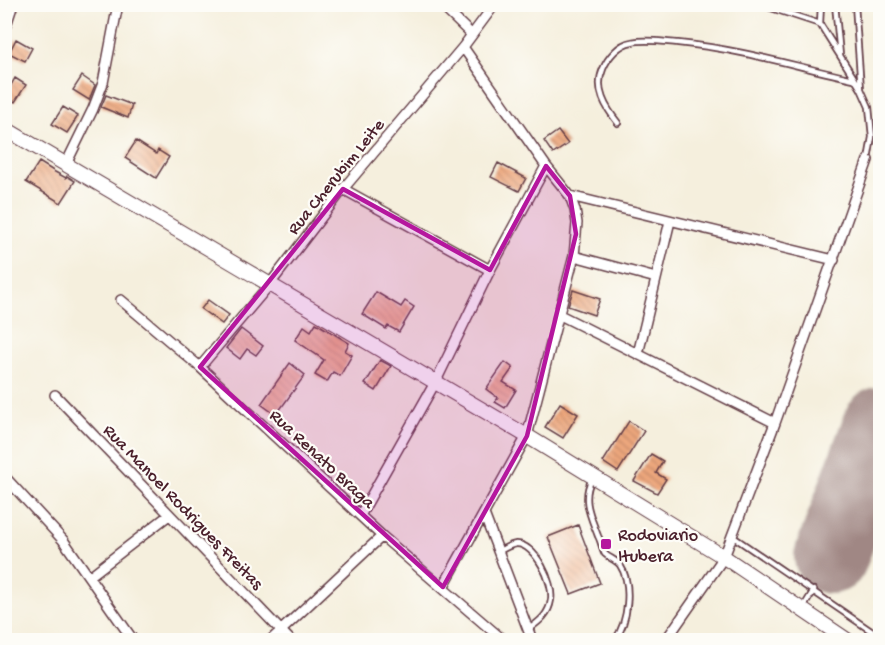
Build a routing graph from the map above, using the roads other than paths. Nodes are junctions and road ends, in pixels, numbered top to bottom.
1 (13, 4) edge
2 (118, 4) edge
3 (440, 4) edge
4 (495, 4) edge
5 (759, 4) edge
6 (821, 4) edge
7 (836, 4) edge
8 (855, 4) edge
9 (820, 24) junction
10 (4, 31) edge
11 (472, 35) junction
12 (462, 48) junction
13 (840, 57) junction
14 (854, 79) junction
15 (861, 89) junction
16 (618, 123) dead end
17 (4, 128) edge
18 (868, 160) joint
19 (66, 164) junction
20 (546, 166) junction
21 (343, 189) junction
22 (570, 196) junction
23 (670, 221) junction
24 (574, 256) junction
25 (834, 260) junction
26 (490, 270) junction
27 (656, 278) junction
28 (270, 284) junction
29 (122, 300) dead end
30 (560, 315) junction
31 (638, 354) junction
32 (200, 367) junction
33 (436, 381) junction
34 (55, 395) dead end
35 (775, 423) junction
36 (527, 436) junction
37 (4, 476) edge
38 (593, 477) junction
39 (361, 514) junction
40 (484, 514) junction
41 (170, 515) junction
42 (382, 536) junction
43 (732, 536) junction
44 (498, 552) junction
45 (724, 557) junction
46 (90, 576) junction
47 (443, 587) junction
48 (814, 590) junction
49 (802, 610) junction
50 (528, 630) junction
51 (280, 631) junction
52 (880, 637) edge
53 (133, 640) edge
54 (271, 640) edge
55 (290, 640) edge
56 (503, 640) edge
57 (532, 640) edge
58 (615, 640) edge
59 (666, 640) edge
60 (847, 640) edge

1 - 10 street
2 - 19 street
3 - 11 street
4 - 11 street, Rua Cherubim Leite
5 - 9 lane
6 - 9 lane
7 - 13 lane
8 - 15 lane
9 - 13 lane
11 - 12 street, Rua Cherubim Leite
12 - 20 street
12 - 21 street, Rua Cherubim Leite
13 - 14 lane
14 - 15 lane
14 - 16 lane
15 - 18 lane
17 - 19 main road
18 - 25 street
19 - 28 main road
20 - 22 street
20 - 26 street
21 - 26 street
21 - 28 street, Rua Cherubim Leite
22 - 23 street
22 - 24 street
23 - 25 street
23 - 27 street
24 - 27 street
24 - 30 street
25 - 35 street
26 - 33 street
27 - 31 street
28 - 32 street, Rua Cherubim Leite
28 - 33 main road
29 - 32 street, Rua Renato Braga
30 - 31 street
30 - 36 street
31 - 35 street
32 - 39 street, Rua Renato Braga
33 - 36 main road
33 - 39 street
34 - 41 street, Rua Manoel Rodrigues Freitas
35 - 43 street
36 - 38 main road
36 - 40 street
37 - 46 street
38 - 45 main road
38 - 58 lane
39 - 42 street, Rua Renato Braga
40 - 44 street
40 - 47 street
41 - 46 street
41 - 51 street, Rua Manoel Rodrigues Freitas
42 - 47 street, Rua Renato Braga
42 - 51 street
43 - 45 street
43 - 48 lane
44 - 50 street
44 - 50 lane
45 - 49 main road
45 - 59 street
46 - 53 street
47 - 56 street, Rua Renato Braga
48 - 49 lane
48 - 52 lane
49 - 60 main road
50 - 57 street
51 - 54 street
51 - 55 street, Rua Manoel Rodrigues Freitas

